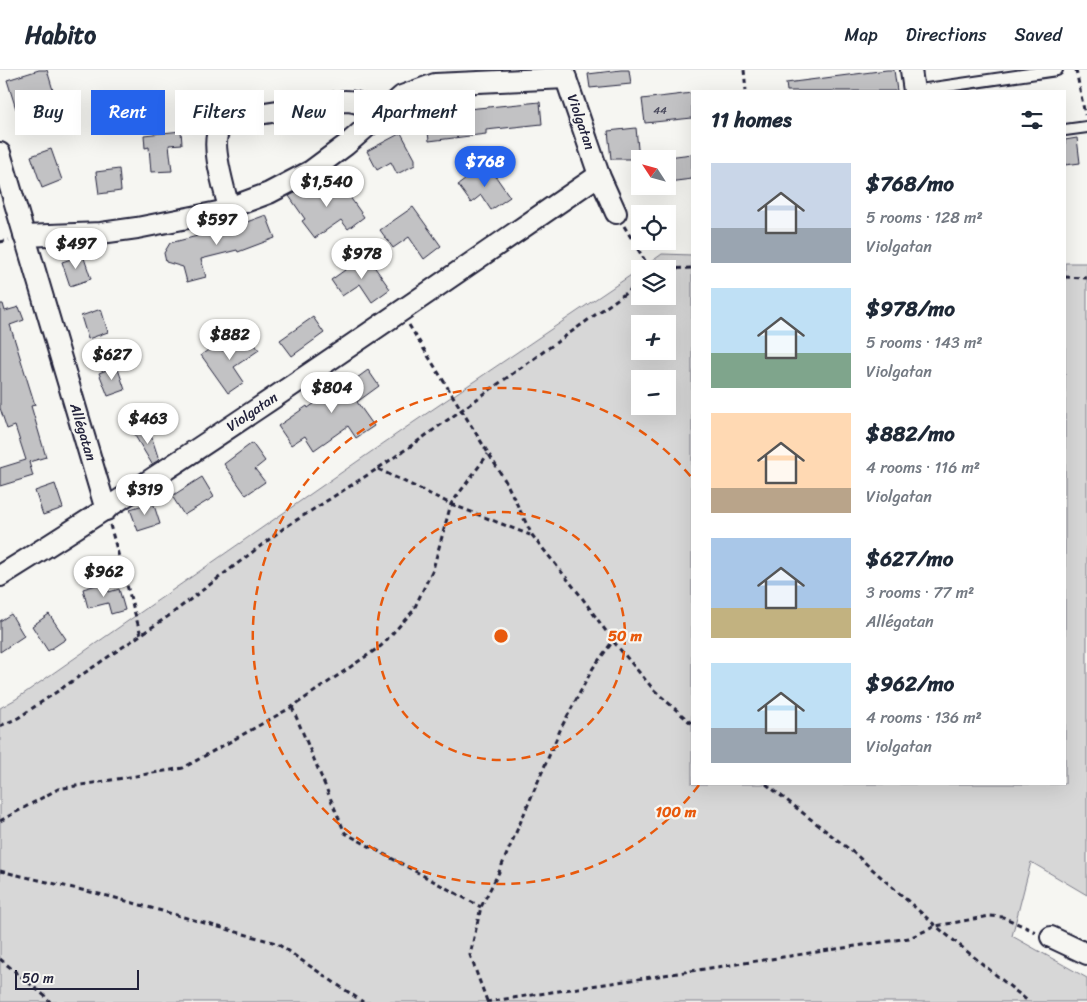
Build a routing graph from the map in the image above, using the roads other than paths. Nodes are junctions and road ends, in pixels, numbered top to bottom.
1 (911, 70) edge
2 (1057, 70) edge
3 (564, 74) edge
4 (418, 90) edge
5 (914, 90) edge
6 (921, 90) edge
7 (354, 101) edge
8 (1087, 127) edge
9 (1066, 130) edge
10 (357, 135) edge
11 (0, 152) edge
12 (599, 175) junction
13 (229, 208) junction
14 (616, 213) road end
15 (24, 236) junction
16 (106, 510) junction
17 (0, 576) edge
18 (1051, 937) road end
19 (1087, 954) edge

1 - 5 street
2 - 6 lane
3 - 4 street
3 - 12 street, Violgatan
7 - 13 street
8 - 9 lane
10 - 13 street
11 - 15 street, Allégatan
12 - 14 street, Violgatan
12 - 16 street, Violgatan
13 - 15 street
15 - 16 street, Allégatan
16 - 17 street, Violgatan
18 - 19 street

